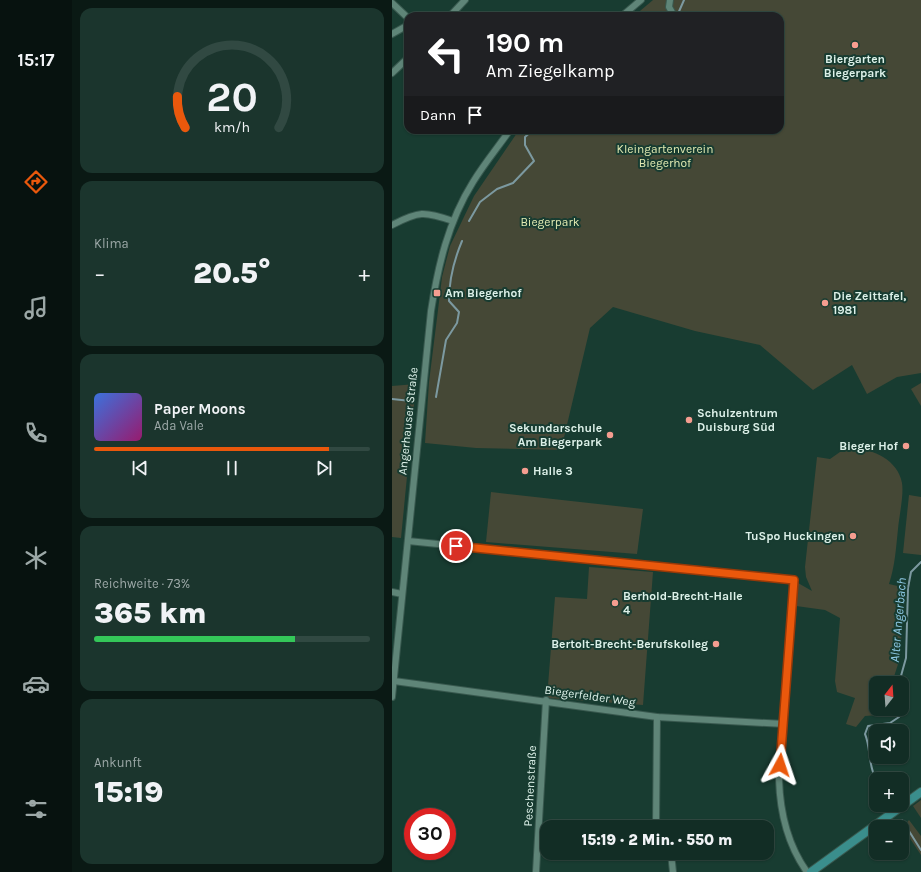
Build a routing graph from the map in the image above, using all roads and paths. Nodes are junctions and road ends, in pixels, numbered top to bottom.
1 (465, 0) edge
2 (641, 0) edge
3 (670, 0) edge
4 (392, 3) edge
5 (454, 12) edge
6 (627, 12) edge
7 (671, 12) edge
8 (404, 14) edge
9 (404, 27) edge
10 (392, 34) edge
11 (404, 62) edge
12 (392, 72) edge
13 (507, 134) edge
14 (453, 221) junction
15 (392, 225) edge
16 (408, 541) junction
17 (392, 592) edge
18 (402, 594) junction
19 (394, 654) edge
20 (394, 681) junction
21 (392, 697) edge
22 (546, 700) junction
23 (657, 717) junction
24 (784, 724) junction
25 (921, 792) edge
26 (656, 820) edge
27 (538, 840) joint
28 (672, 860) edge
29 (536, 872) edge
30 (673, 872) edge
31 (807, 872) edge
32 (811, 872) edge

1 - 5 street
2 - 6 street
3 - 7 street
4 - 8 street
9 - 10 street
11 - 12 street
13 - 14 street, Angerhauser Straße
14 - 15 street
14 - 16 street, Angerhauser Straße
16 - 18 street, Angerhauser Straße
16 - 24 street
17 - 18 street
18 - 19 street, Angerhauser Straße
19 - 20 street, Angerhauser Straße
20 - 21 street, Angerhauser Straße
20 - 22 street, Biegerfelder Weg
22 - 23 street, Biegerfelder Weg
22 - 27 street, Peschenstraße
23 - 24 street, Biegerfelder Weg
23 - 26 street
24 - 31 street
25 - 32 main road
27 - 29 street, Peschenstraße
28 - 30 street

